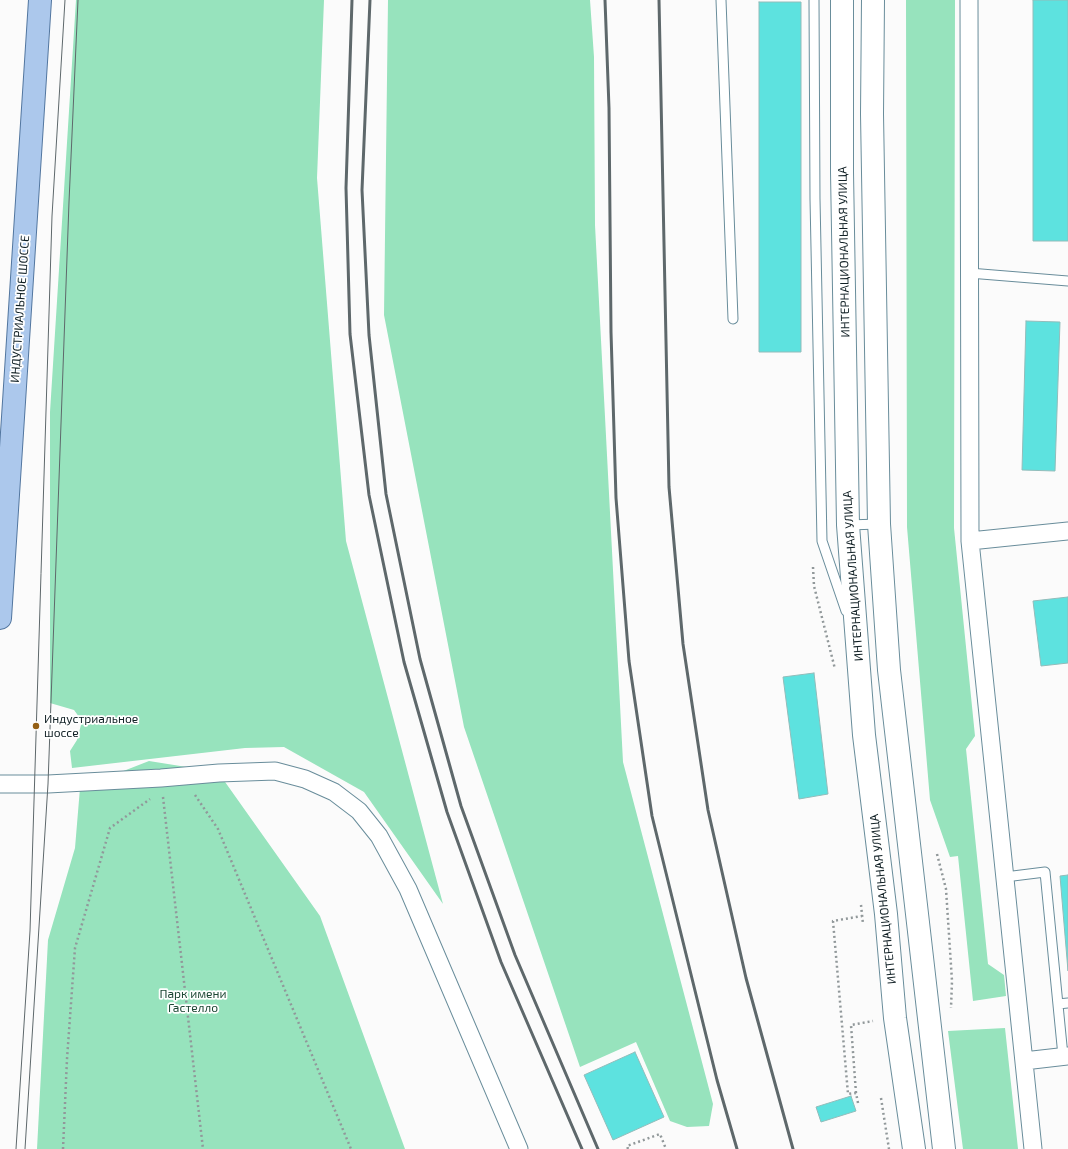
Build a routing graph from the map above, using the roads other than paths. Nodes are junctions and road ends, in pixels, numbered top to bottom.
1 (40, 0) edge
2 (721, 0) edge
3 (814, 0) edge
4 (842, 0) edge
5 (873, 0) edge
6 (969, 0) edge
7 (969, 273) junction
8 (1068, 281) edge
9 (733, 319) dead end
10 (879, 524) junction
11 (848, 525) junction
12 (1068, 531) edge
13 (970, 541) junction
14 (0, 618) edge
15 (856, 640) junction
16 (0, 784) edge
17 (1005, 877) junction
18 (1068, 1003) edge
19 (1058, 1004) junction
20 (1065, 1056) edge
21 (1024, 1061) junction
22 (520, 1149) edge
23 (914, 1149) edge
24 (944, 1149) edge
25 (1033, 1149) edge

1 - 14 main road, ИНДУСТРИАЛЬНОЕ ШОССЕ
2 - 9 lane
3 - 15 lane
4 - 11 main road, ИНТЕРНАЦИОНАЛЬНАЯ УЛИЦА
5 - 10 main road
6 - 7 street
7 - 8 lane
7 - 13 street
10 - 11 lane
10 - 24 main road
11 - 15 main road, ИНТЕРНАЦИОНАЛЬНАЯ УЛИЦА
12 - 13 street
13 - 17 street
15 - 23 main road, ИНТЕРНАЦИОНАЛЬНАЯ УЛИЦА
16 - 22 street
17 - 19 lane
17 - 21 street
18 - 19 lane
19 - 20 lane
20 - 21 street
21 - 25 street

